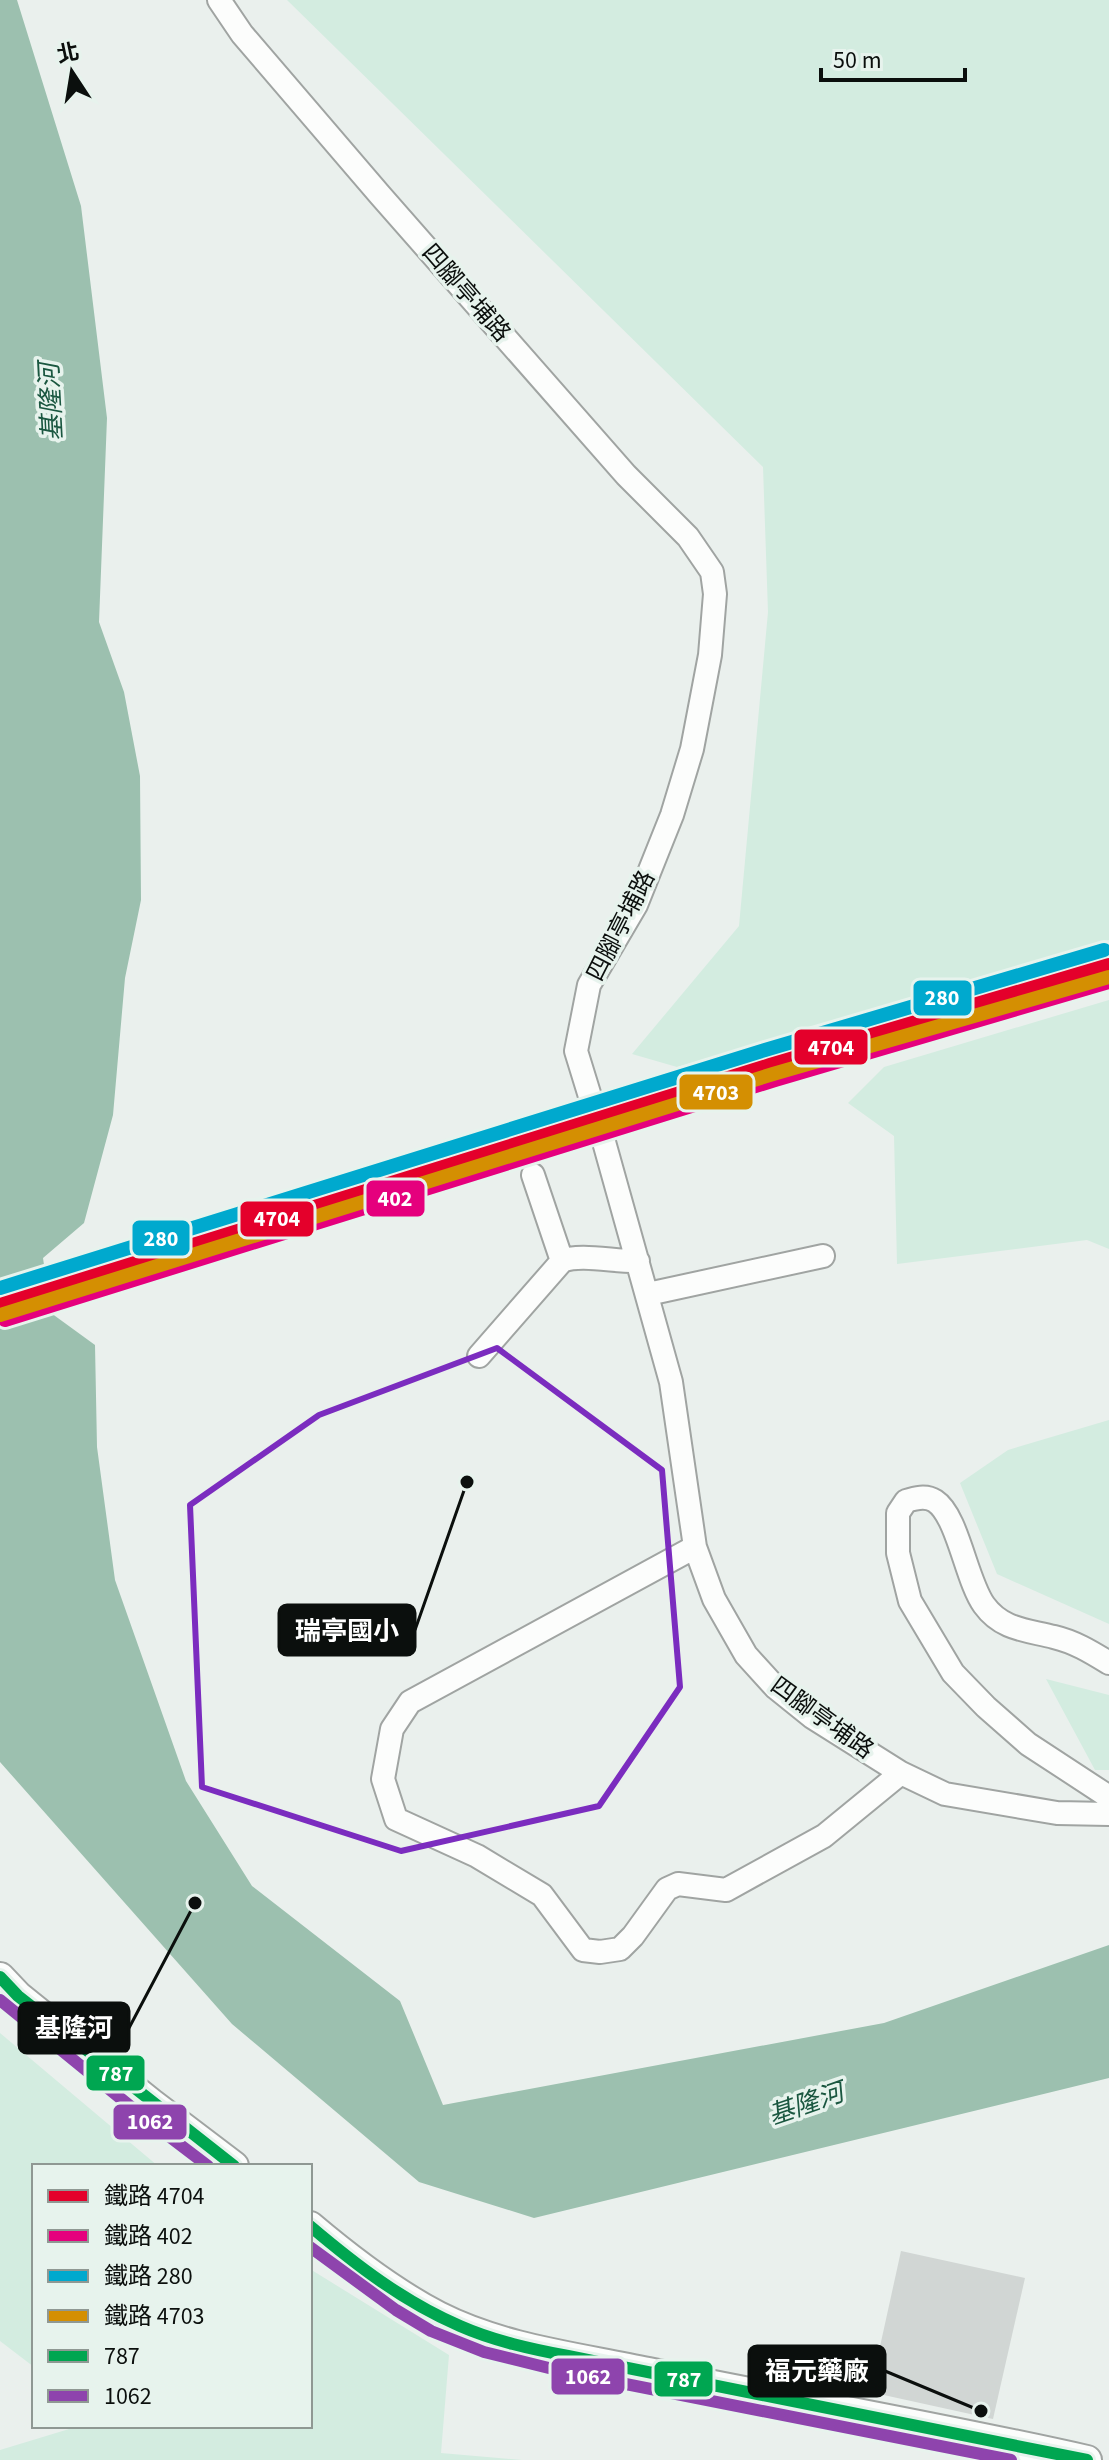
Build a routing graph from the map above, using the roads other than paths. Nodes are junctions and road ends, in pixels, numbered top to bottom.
1 (219, 0) edge
2 (533, 1175) dead end
3 (823, 1256) dead end
4 (562, 1261) junction
5 (638, 1261) junction
6 (648, 1294) junction
7 (479, 1356) dead end
8 (695, 1547) junction
9 (1109, 1663) edge
10 (901, 1773) junction
11 (1109, 1797) edge
12 (1109, 1814) edge
13 (0, 1977) edge
14 (231, 2164) edge
15 (312, 2228) edge
16 (988, 2449) edge
17 (1087, 2460) edge

1 - 5 street, 四腳亭埔路
2 - 4 street
3 - 6 street
4 - 5 street
4 - 7 street
5 - 6 street, 四腳亭埔路
6 - 8 street, 四腳亭埔路
8 - 10 street, 四腳亭埔路
8 - 10 street
9 - 11 street
10 - 12 street, 四腳亭埔路
13 - 14 main road
15 - 16 main road
16 - 17 main road

